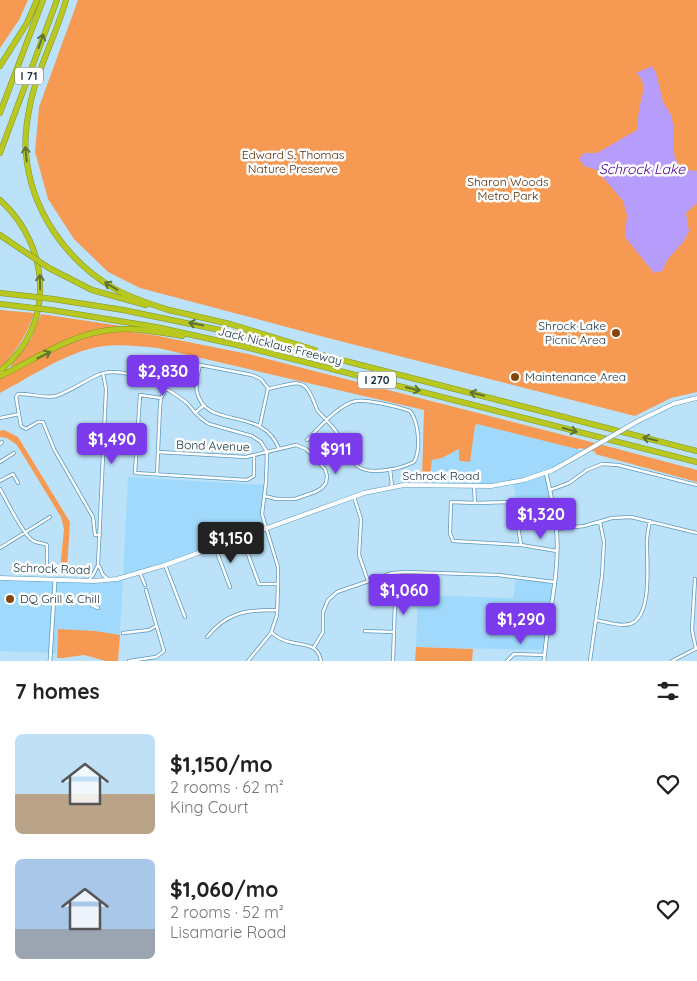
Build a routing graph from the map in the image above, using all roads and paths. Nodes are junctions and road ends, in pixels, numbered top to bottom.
1 (37, 0) edge
2 (43, 0) edge
3 (56, 0) edge
4 (66, 0) edge
5 (0, 66) edge
6 (0, 113) edge
7 (0, 153) edge
8 (0, 200) edge
9 (0, 235) edge
10 (0, 293) edge
11 (0, 304) edge
12 (172, 311) junction
13 (230, 343) junction
14 (346, 361) junction
15 (200, 365) junction
16 (0, 371) edge
17 (103, 373) junction
18 (0, 376) edge
19 (154, 383) junction
20 (166, 389) junction
21 (268, 389) junction
22 (161, 398) junction
23 (697, 398) edge
24 (204, 405) junction
25 (195, 413) junction
26 (19, 414) junction
27 (0, 418) edge
28 (327, 421) junction
29 (260, 425) junction
30 (307, 440) dead end
31 (279, 449) junction
32 (697, 451) edge
33 (158, 452) junction
34 (267, 452) junction
35 (14, 453) dead end
36 (254, 456) junction
37 (0, 462) edge
38 (697, 462) edge
39 (390, 469) junction
40 (546, 473) junction
41 (157, 474) junction
42 (0, 481) edge
43 (18, 483) dead end
44 (392, 486) junction
45 (474, 486) junction
46 (697, 486) edge
47 (0, 489) edge
48 (550, 490) junction
49 (264, 496) junction
50 (354, 497) junction
51 (475, 503) junction
52 (50, 517) dead end
53 (650, 521) junction
54 (600, 522) junction
55 (266, 528) junction
56 (557, 529) junction
57 (25, 532) junction
58 (697, 533) edge
59 (100, 535) junction
60 (242, 537) junction
61 (521, 545) junction
62 (215, 547) junction
63 (0, 548) edge
64 (557, 551) junction
65 (98, 564) junction
66 (165, 565) junction
67 (47, 566) dead end
68 (140, 573) junction
69 (387, 575) junction
70 (0, 578) edge
71 (695, 579) dead end
72 (55, 580) junction
73 (109, 580) junction
74 (88, 581) junction
75 (368, 582) junction
76 (554, 582) junction
77 (278, 584) junction
78 (144, 585) dead end
79 (230, 587) dead end
80 (146, 590) dead end
81 (91, 605) dead end
82 (98, 608) dead end
83 (277, 610) junction
84 (186, 617) dead end
85 (596, 620) junction
86 (156, 626) junction
87 (365, 631) dead end
88 (394, 632) junction
89 (123, 633) dead end
90 (271, 633) junction
91 (207, 637) dead end
92 (314, 647) junction
93 (697, 649) edge
94 (545, 655) junction
95 (50, 661) edge
96 (129, 661) edge
97 (248, 661) edge
98 (321, 661) edge
99 (393, 661) edge
100 (507, 661) edge
101 (544, 661) edge
102 (590, 661) edge
103 (672, 661) edge

1 - 5 highway
2 - 6 highway, I 71
7 -> 3 highway, I 71
12 -> 4 highway
16 -> 8 highway
9 - 12 highway, bridge
14 -> 10 highway, Jack Nicklaus Freeway / I 270, bridge
11 - 13 highway, Jack Nicklaus Freeway / I 270, bridge
12 - 14 highway
18 -> 13 highway
13 -> 38 highway, Jack Nicklaus Freeway / I 270
32 -> 14 highway, Jack Nicklaus Freeway / I 270
15 - 19 street
15 - 21 street
15 - 24 street
17 - 19 street
17 - 26 street
17 - 59 street
19 - 20 street
20 - 22 street
20 - 25 street
21 - 28 street
21 - 29 street
22 - 33 street
22 - 41 street
23 - 40 main road, Schrock Road, bridge
24 - 25 street
24 - 29 street
25 - 34 street
26 - 27 street
26 - 59 street
28 - 30 street
28 - 39 street
28 - 39 street
29 - 31 street
31 - 34 street
31 - 49 street
33 - 36 street, Bond Avenue
33 - 41 street
34 - 36 street, Bond Avenue
34 - 49 street
35 - 37 street
36 - 41 street
39 - 44 street
40 - 45 main road, Schrock Road
40 - 48 street
42 - 43 street
44 - 45 main road, Schrock Road
44 - 50 main road, Schrock Road
45 - 51 street
46 - 48 street
47 - 57 street
48 - 56 street
49 - 55 street
50 - 55 main road, Schrock Road
50 - 75 street
51 - 61 street
51 - 61 street
52 - 57 street
53 - 54 street
53 - 58 street
53 - 85 street
54 - 56 street
54 - 85 street
55 - 60 main road, Schrock Road
55 - 77 street
56 - 64 street
57 - 63 street
57 - 67 street
59 - 65 street
60 - 62 main road, Schrock Road
60 - 77 street
61 - 64 street
62 - 66 main road, Schrock Road
62 - 79 street
64 - 76 street
65 - 73 street
65 - 74 street
66 - 68 main road, Schrock Road
66 - 84 street
68 - 73 main road, Schrock Road
68 - 78 street
69 - 75 street
69 - 76 street
69 - 88 street
70 - 72 main road, Schrock Road
71 - 93 street
72 - 74 main road, Schrock Road
72 - 95 street
73 - 74 main road, Schrock Road
75 - 92 street
76 - 94 street
77 - 83 street
80 - 86 street
81 - 82 street
83 - 90 street
83 - 91 street
85 - 102 street
86 - 89 street
86 - 96 street
87 - 88 street
88 - 99 street
90 - 92 street
90 - 97 street
92 - 98 street
93 - 103 street
94 - 100 street
94 - 101 street

